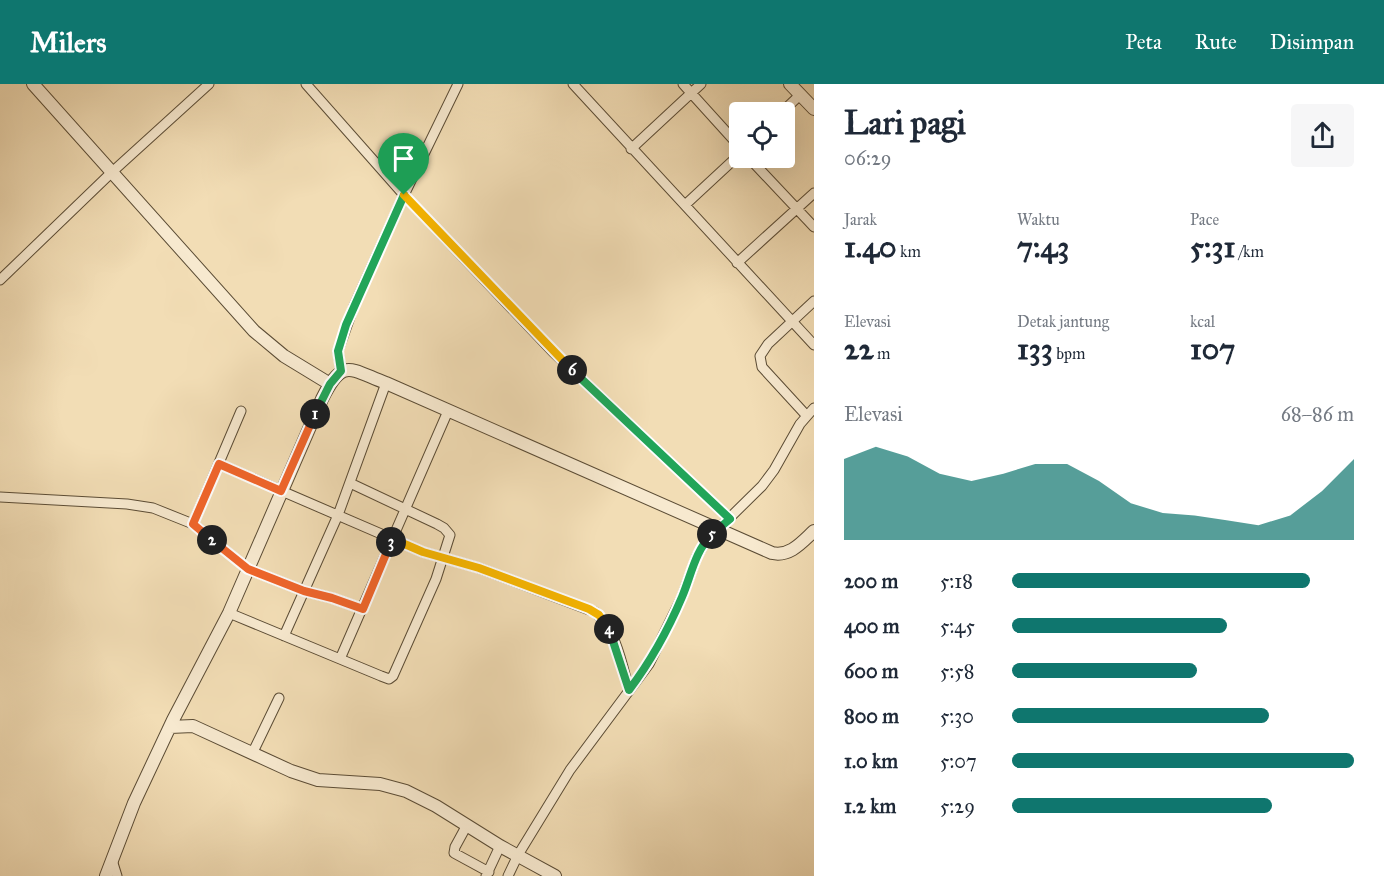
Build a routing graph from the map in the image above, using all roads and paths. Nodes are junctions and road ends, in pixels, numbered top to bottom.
1 (33, 84) edge
2 (209, 84) edge
3 (306, 84) edge
4 (458, 84) edge
5 (683, 84) edge
6 (700, 84) edge
7 (790, 84) edge
8 (578, 86) edge
9 (692, 93) junction
10 (800, 95) junction
11 (793, 102) edge
12 (814, 109) edge
13 (729, 135) edge
14 (631, 148) junction
15 (729, 164) edge
16 (758, 168) edge
17 (111, 173) junction
18 (814, 193) edge
19 (404, 195) junction
20 (685, 205) junction
21 (797, 209) junction
22 (814, 227) edge
23 (737, 263) junction
24 (0, 280) edge
25 (814, 301) edge
26 (791, 322) junction
27 (814, 345) edge
28 (341, 371) junction
29 (386, 383) junction
30 (330, 384) junction
31 (814, 408) edge
32 (241, 411) dead end
33 (448, 411) junction
34 (806, 416) junction
35 (219, 464) junction
36 (350, 483) junction
37 (281, 491) junction
38 (0, 497) edge
39 (405, 509) junction
40 (338, 515) junction
41 (730, 519) junction
42 (193, 524) junction
43 (718, 530) junction
44 (814, 531) edge
45 (393, 539) junction
46 (443, 558) junction
47 (248, 569) junction
48 (304, 591) junction
49 (363, 609) junction
50 (229, 613) junction
51 (285, 636) junction
52 (340, 659) junction
53 (629, 690) junction
54 (279, 698) dead end
55 (181, 705) junction
56 (193, 726) junction
57 (170, 727) junction
58 (252, 754) junction
59 (466, 825) junction
60 (500, 846) junction
61 (518, 855) junction
62 (112, 860) junction
63 (477, 865) junction
64 (488, 874) edge
65 (106, 876) edge
66 (117, 876) edge
67 (476, 876) edge
68 (508, 876) edge
69 (555, 876) edge

1 - 17 street
2 - 17 street
3 - 19 street
4 - 19 street
5 - 9 street
6 - 9 street
7 - 10 street
8 - 14 street
9 - 13 street
9 - 14 street
10 - 11 street
10 - 12 street
14 - 20 street
15 - 20 street
16 - 21 street
17 - 24 street
17 - 30 street
18 - 21 street
19 - 28 street
19 - 41 street
20 - 23 street
21 - 22 street
21 - 23 street
23 - 26 street
25 - 26 street
26 - 27 street
26 - 34 street
28 - 29 street
28 - 30 street
29 - 33 street
29 - 36 street
30 - 37 street
31 - 34 street
32 - 35 street
33 - 39 street
33 - 43 street
34 - 41 street
35 - 37 street
35 - 42 street
36 - 39 street
36 - 40 street
37 - 40 street
37 - 47 street
38 - 42 street
39 - 45 street
39 - 46 street
40 - 45 street
40 - 48 street
41 - 43 street
42 - 47 street
43 - 44 street
43 - 53 street
45 - 46 street
45 - 49 street
46 - 52 street
46 - 53 street
47 - 48 street
47 - 50 street
48 - 49 street
48 - 51 street
49 - 52 street
50 - 51 street
50 - 55 street
51 - 52 street
53 - 61 street
54 - 58 street
55 - 56 street
55 - 57 street
56 - 57 street
56 - 58 street
57 - 62 street
58 - 59 street
59 - 60 street
59 - 63 street
60 - 61 street
60 - 64 street
61 - 68 street
61 - 69 street
62 - 65 street
62 - 66 street
63 - 64 street
63 - 67 street

